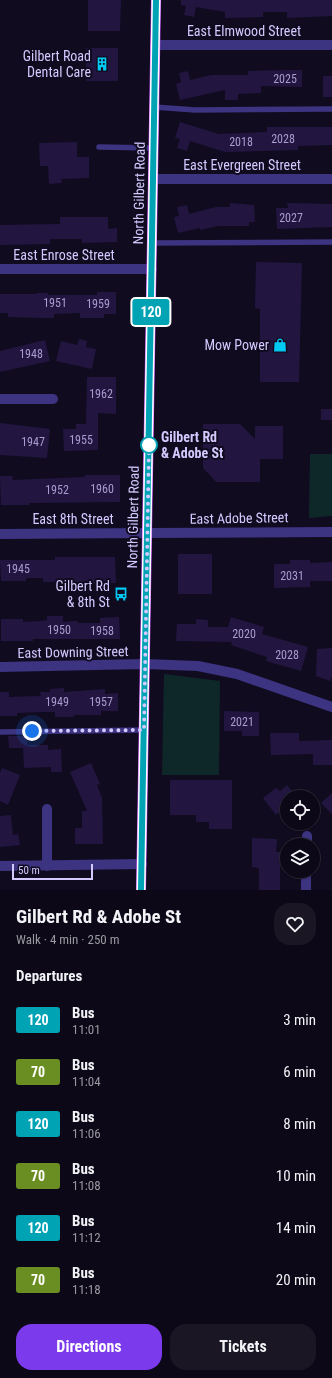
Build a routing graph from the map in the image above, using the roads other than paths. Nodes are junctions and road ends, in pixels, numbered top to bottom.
1 (156, 0) edge
2 (155, 45) junction
3 (332, 45) edge
4 (154, 107) junction
5 (332, 109) edge
6 (99, 147) dead end
7 (154, 148) junction
8 (153, 179) junction
9 (332, 179) edge
10 (332, 242) edge
11 (152, 243) junction
12 (0, 269) edge
13 (152, 269) junction
14 (0, 399) edge
15 (53, 399) dead end
16 (332, 532) edge
17 (147, 533) junction
18 (0, 534) edge
19 (145, 664) junction
20 (0, 667) edge
21 (332, 707) edge
22 (144, 730) junction
23 (0, 732) edge
24 (47, 809) dead end
25 (142, 864) junction
26 (0, 866) edge
27 (47, 866) junction
28 (306, 878) edge
29 (141, 890) edge
30 (306, 890) edge

1 - 2 main road, North Gilbert Road
2 - 3 street, East Elmwood Street
2 - 4 main road, North Gilbert Road
4 - 5 lane
4 - 7 main road, North Gilbert Road
6 - 7 lane
7 - 8 main road, North Gilbert Road
8 - 9 street, East Evergreen Street
8 - 11 main road, North Gilbert Road
10 - 11 lane
11 - 13 main road, North Gilbert Road
12 - 13 street, East Enrose Street
13 - 17 main road, North Gilbert Road
14 - 15 street
16 - 17 street, East Adobe Street
17 - 18 street, East 8th Street
17 - 19 main road, North Gilbert Road
19 - 20 street, East Downing Street
19 - 21 street, East Downing Street
19 - 22 main road, North Gilbert Road
22 - 23 lane
22 - 25 main road, North Gilbert Road
24 - 27 street
25 - 27 street
25 - 29 main road, North Gilbert Road
26 - 27 street
28 - 30 street

